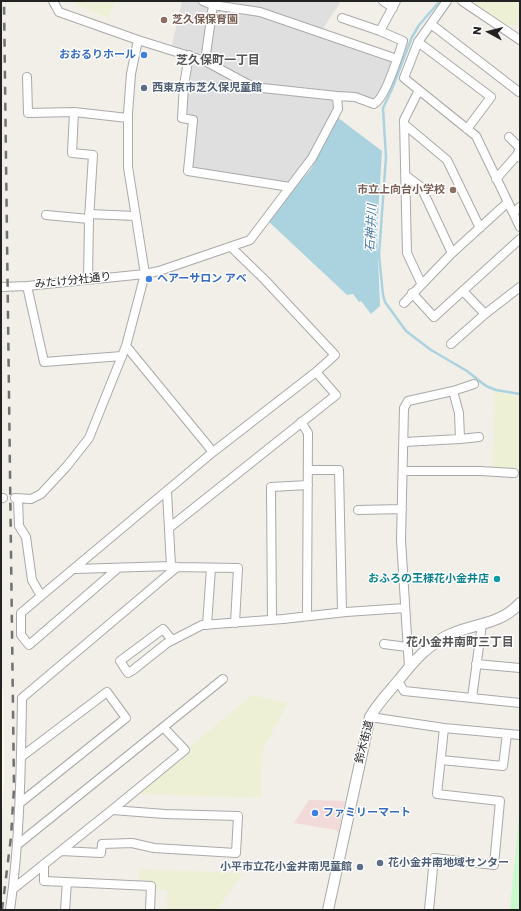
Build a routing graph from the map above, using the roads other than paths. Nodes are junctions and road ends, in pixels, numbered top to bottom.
1 (53, 1) edge
2 (203, 1) edge
3 (383, 1) edge
4 (447, 1) edge
5 (462, 1) edge
6 (395, 4) edge
7 (213, 5) junction
8 (342, 18) dead end
9 (431, 24) junction
10 (380, 31) junction
11 (138, 40) junction
12 (520, 40) edge
13 (418, 42) junction
14 (189, 55) junction
15 (397, 59) junction
16 (205, 61) junction
17 (27, 77) dead end
18 (419, 90) junction
19 (519, 92) dead end
20 (337, 96) junction
21 (74, 112) junction
22 (128, 118) junction
23 (404, 124) junction
24 (467, 129) junction
25 (509, 137) dead end
26 (519, 156) edge
27 (405, 175) junction
28 (496, 178) junction
29 (290, 186) junction
30 (507, 203) junction
31 (518, 212) edge
32 (46, 214) dead end
33 (89, 216) junction
34 (136, 216) junction
35 (520, 227) edge
36 (480, 228) junction
37 (520, 240) edge
38 (231, 247) junction
39 (452, 253) junction
40 (145, 274) junction
41 (88, 280) junction
42 (422, 283) junction
43 (27, 286) junction
44 (1, 287) edge
45 (520, 287) edge
46 (463, 291) junction
47 (412, 294) junction
48 (404, 303) dead end
49 (485, 314) junction
50 (451, 344) dead end
51 (126, 346) junction
52 (122, 356) junction
53 (316, 372) junction
54 (474, 384) dead end
55 (453, 391) junction
56 (301, 422) junction
57 (479, 437) dead end
58 (460, 439) junction
59 (404, 442) junction
60 (213, 452) junction
61 (308, 470) junction
62 (403, 471) junction
63 (514, 473) dead end
64 (308, 485) junction
65 (167, 492) junction
66 (402, 509) junction
67 (358, 510) dead end
68 (169, 528) junction
69 (174, 567) junction
70 (212, 568) junction
71 (75, 569) junction
72 (117, 569) junction
73 (41, 596) junction
74 (520, 602) edge
75 (405, 608) junction
76 (342, 612) junction
77 (307, 616) junction
78 (272, 619) junction
79 (235, 623) junction
80 (482, 624) junction
81 (207, 625) junction
82 (172, 640) junction
83 (384, 644) dead end
84 (407, 647) junction
85 (476, 664) junction
86 (409, 667) junction
87 (520, 668) edge
88 (224, 679) dead end
89 (398, 681) junction
90 (472, 698) junction
91 (520, 703) edge
92 (370, 717) junction
93 (164, 728) junction
94 (444, 728) junction
95 (507, 734) junction
96 (520, 735) edge
97 (21, 758) junction
98 (441, 760) junction
99 (20, 803) junction
100 (112, 810) junction
101 (17, 845) junction
102 (61, 851) junction
103 (44, 864) junction
104 (67, 882) junction
105 (13, 889) junction
106 (10, 910) edge
107 (65, 910) edge
108 (150, 910) edge
109 (328, 910) edge
110 (429, 910) edge

1 - 11 street
2 - 7 street
3 - 6 street
4 - 9 street
5 - 12 street
6 - 10 street
7 - 15 street
7 - 16 street
8 - 10 street
9 - 13 street
9 - 19 street
10 - 15 street
11 - 14 street
11 - 22 street
13 - 18 street
13 - 24 street
14 - 16 street
14 - 29 street
15 - 20 street
16 - 20 street
17 - 21 street
18 - 23 street
18 - 24 street
20 - 29 street, みたけ分社通り
21 - 22 street
21 - 33 street
22 - 34 street
23 - 27 street
23 - 36 street
24 - 28 street
25 - 26 street
26 - 28 street
27 - 39 street
27 - 42 street
28 - 30 street
29 - 38 street, みたけ分社通り
30 - 31 street
30 - 36 street
31 - 35 street
32 - 33 street
33 - 34 street
33 - 41 street
34 - 40 street
36 - 39 street
37 - 46 street
38 - 40 street, みたけ分社通り
38 - 53 street
39 - 42 street
40 - 41 street, みたけ分社通り
40 - 51 street
41 - 43 street, みたけ分社通り
42 - 47 street
43 - 44 street, みたけ分社通り
43 - 52 street
45 - 49 street
46 - 47 street
46 - 49 street
47 - 48 street
49 - 50 street
51 - 52 street
51 - 60 street
52 - 73 street
53 - 56 street
53 - 60 street
54 - 55 street
55 - 58 street
55 - 59 street
56 - 61 street
56 - 68 street
57 - 58 street
58 - 59 street
59 - 62 street
60 - 65 street
61 - 64 street
61 - 76 street
62 - 63 street
62 - 66 street
64 - 77 street
64 - 78 street
65 - 68 street
65 - 71 street
66 - 67 street
66 - 75 street
68 - 69 street
69 - 70 street
69 - 72 street
69 - 97 street
70 - 79 street
70 - 81 street
71 - 72 street
71 - 73 street
72 - 73 street
74 - 80 street, 鈴木街道
75 - 76 street
75 - 84 street
76 - 77 street
77 - 78 street
78 - 79 street
79 - 81 street
80 - 85 street
80 - 86 street, 鈴木街道
81 - 82 street
82 - 82 street
83 - 84 street
84 - 86 street
85 - 87 street
85 - 90 street
86 - 89 street, 鈴木街道
88 - 93 street
89 - 90 street
89 - 92 street, 鈴木街道
90 - 91 street
92 - 94 street
92 - 109 street, 鈴木街道
93 - 100 street
93 - 101 street
94 - 95 street
94 - 98 street
95 - 96 street
95 - 98 street
97 - 99 street
97 - 99 street
98 - 110 street
99 - 101 street
100 - 102 street
100 - 102 street
101 - 105 street
102 - 103 street
103 - 104 street
103 - 105 street
104 - 107 street
104 - 108 street
105 - 106 street

